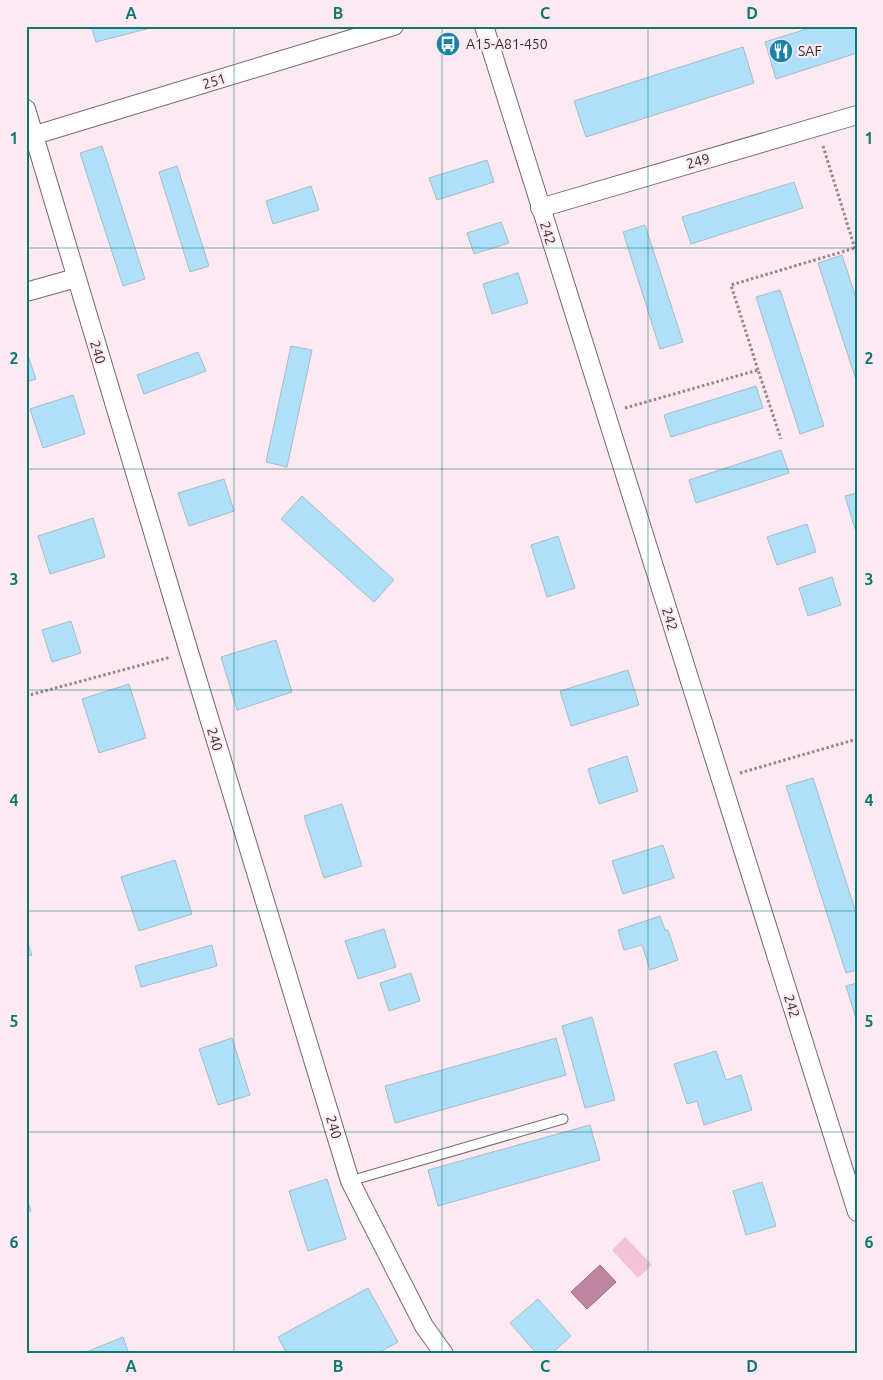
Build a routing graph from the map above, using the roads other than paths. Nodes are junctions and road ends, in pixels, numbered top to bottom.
1 (394, 26) edge
2 (484, 26) edge
3 (26, 108) edge
4 (857, 115) edge
5 (34, 135) junction
6 (540, 208) junction
7 (76, 278) junction
8 (26, 292) edge
9 (563, 1119) dead end
10 (350, 1181) junction
11 (857, 1212) edge
12 (444, 1354) edge

1 - 5 street, 251
2 - 6 street, 242
3 - 5 street, 240
4 - 6 street, 249
5 - 7 street, 240
6 - 11 street, 242
7 - 8 street
7 - 10 street, 240
9 - 10 lane
10 - 12 street, 240

